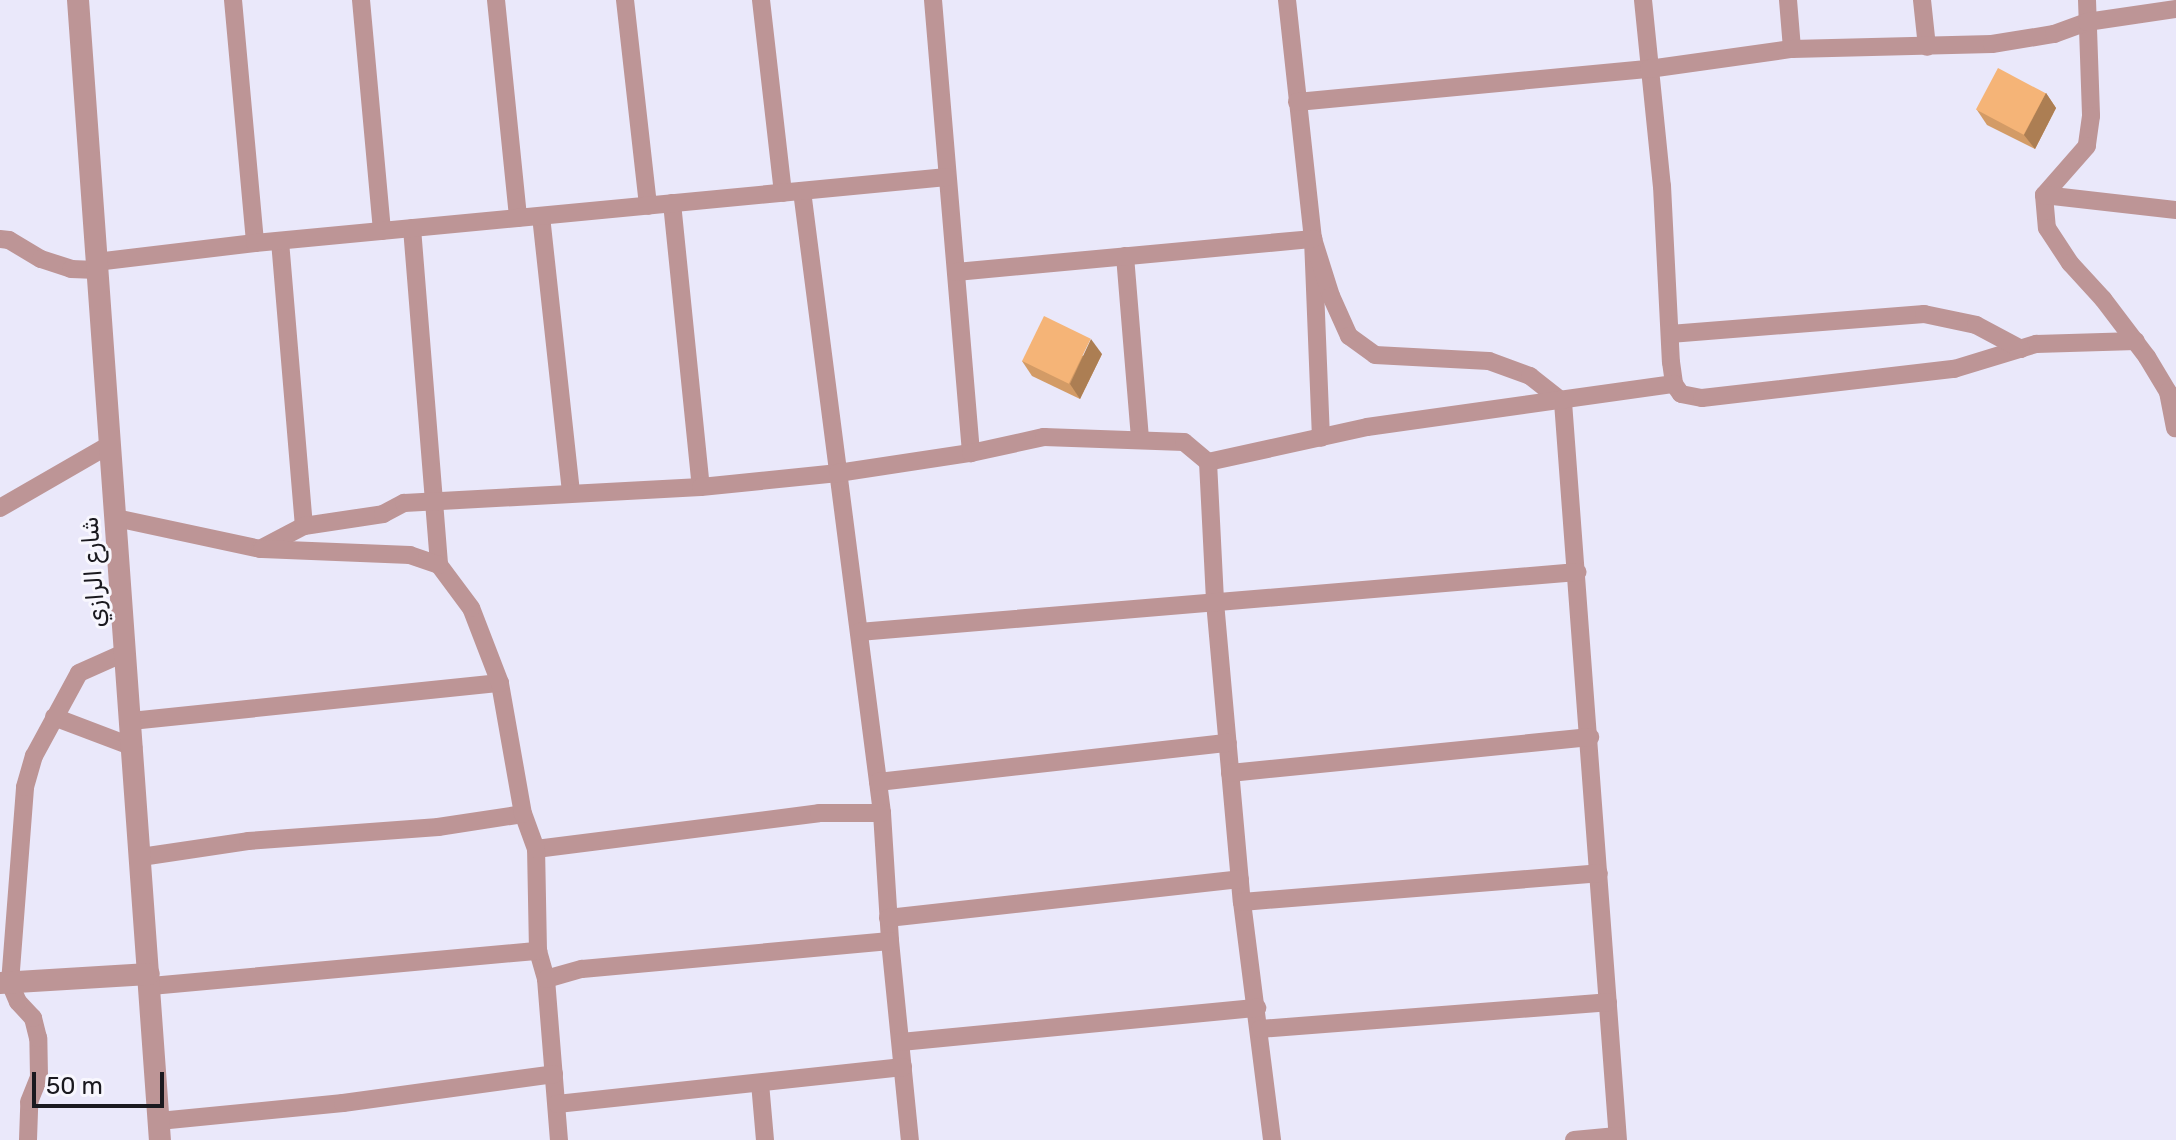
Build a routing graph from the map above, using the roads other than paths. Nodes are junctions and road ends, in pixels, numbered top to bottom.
1 (78, 0) edge
2 (233, 0) edge
3 (361, 0) edge
4 (496, 0) edge
5 (625, 0) edge
6 (761, 0) edge
7 (933, 0) edge
8 (1287, 0) edge
9 (1643, 0) edge
10 (1788, 0) edge
11 (1922, 0) edge
12 (2087, 0) edge
13 (2176, 9) edge
14 (2087, 22) junction
15 (1927, 47) junction
16 (1792, 49) junction
17 (1649, 69) junction
18 (1297, 102) junction
19 (947, 177) junction
20 (792, 192) junction
21 (2044, 195) junction
22 (672, 203) junction
23 (648, 206) junction
24 (2176, 210) edge
25 (541, 216) junction
26 (518, 218) junction
27 (412, 228) junction
28 (382, 231) junction
29 (0, 239) edge
30 (1313, 239) junction
31 (280, 241) junction
32 (255, 243) junction
33 (1125, 256) junction
34 (97, 266) junction
35 (956, 272) junction
36 (1670, 334) junction
37 (2136, 341) junction
38 (2021, 349) junction
39 (1674, 384) junction
40 (1563, 402) junction
41 (2176, 418) edge
42 (2176, 428) edge
43 (1321, 438) junction
44 (1140, 439) junction
45 (111, 444) junction
46 (2176, 445) edge
47 (971, 453) junction
48 (1208, 462) junction
49 (838, 473) junction
50 (701, 487) junction
51 (571, 493) junction
52 (435, 504) junction
53 (0, 508) edge
54 (116, 518) junction
55 (304, 526) junction
56 (260, 549) junction
57 (439, 565) junction
58 (1578, 572) junction
59 (1215, 602) junction
60 (859, 632) junction
61 (126, 652) junction
62 (500, 683) junction
63 (54, 717) junction
64 (131, 721) junction
65 (1590, 737) junction
66 (1228, 743) junction
67 (133, 747) junction
68 (1230, 773) junction
69 (878, 782) junction
70 (882, 813) junction
71 (523, 814) junction
72 (536, 849) junction
73 (141, 857) junction
74 (1599, 873) junction
75 (1240, 879) junction
76 (1242, 902) junction
77 (888, 918) junction
78 (890, 941) junction
79 (538, 951) junction
80 (546, 979) junction
81 (150, 980) junction
82 (5, 983) edge
83 (1608, 1002) junction
84 (1257, 1008) junction
85 (1260, 1029) junction
86 (901, 1042) junction
87 (903, 1067) junction
88 (554, 1074) junction
89 (760, 1083) junction
90 (557, 1104) junction
91 (159, 1130) edge
92 (1617, 1138) edge
93 (28, 1140) edge
94 (559, 1140) edge
95 (765, 1140) edge
96 (910, 1140) edge
97 (1262, 1140) edge
98 (1272, 1140) edge
99 (1574, 1140) edge

1 - 34 street, شارع الرازي
2 - 32 street
3 - 28 street
4 - 26 street
5 - 23 street
6 - 20 street
7 - 19 street
8 - 18 street
9 - 17 street
10 - 16 street
11 - 15 street
12 - 14 street
13 - 14 street
14 - 15 street
14 - 21 street
15 - 16 street
16 - 17 street
17 - 18 street
17 - 36 street
18 - 30 street
19 - 20 street
19 - 35 street
20 - 22 street
20 - 49 street
21 - 24 street
21 - 37 street
22 - 23 street
22 - 50 street
23 - 25 street
25 - 26 street
25 - 51 street
26 - 27 street
27 - 28 street
27 - 52 street
28 - 31 street
29 - 34 street
30 - 33 street
30 - 40 street
30 - 43 street
31 - 32 street
31 - 55 street
32 - 34 street
33 - 35 street
33 - 44 street
34 - 45 street, شارع الرازي
35 - 47 street
36 - 38 street
36 - 39 street
37 - 38 street
37 - 42 street
38 - 39 street
39 - 40 street
40 - 43 street
40 - 58 street
41 - 42 street
42 - 46 street
43 - 48 street
44 - 47 street
44 - 48 street
45 - 53 street
45 - 54 street, شارع الرازي
47 - 49 street
48 - 59 street
49 - 50 street
49 - 60 street
50 - 51 street
51 - 52 street
52 - 55 street
52 - 57 street
54 - 56 street
54 - 61 street, شارع الرازي
55 - 56 street
56 - 57 street
57 - 62 street
58 - 59 street
58 - 65 street
59 - 60 street
59 - 66 street
60 - 69 street
61 - 63 street
61 - 64 street, شارع الرازي
62 - 64 street
62 - 71 street
63 - 67 street
63 - 82 street
64 - 67 street, شارع الرازي
65 - 68 street
65 - 74 street
66 - 68 street
66 - 69 street
67 - 73 street, شارع الرازي
68 - 75 street
69 - 70 street
70 - 72 street
70 - 77 street
71 - 72 street
71 - 73 street
72 - 79 street
73 - 81 street, شارع الرازي
74 - 76 street
74 - 83 street
75 - 76 street
75 - 77 street
76 - 84 street
77 - 78 street
78 - 80 street
78 - 86 street
79 - 80 street
79 - 81 street
80 - 88 street
81 - 82 street
81 - 91 street, شارع الرازي
82 - 93 street
83 - 85 street
83 - 92 street
84 - 85 street
84 - 86 street
85 - 98 street
86 - 87 street
87 - 89 street
87 - 96 street
88 - 90 street
88 - 91 street
89 - 90 street
89 - 95 street
90 - 94 street
92 - 99 street
97 - 98 street

